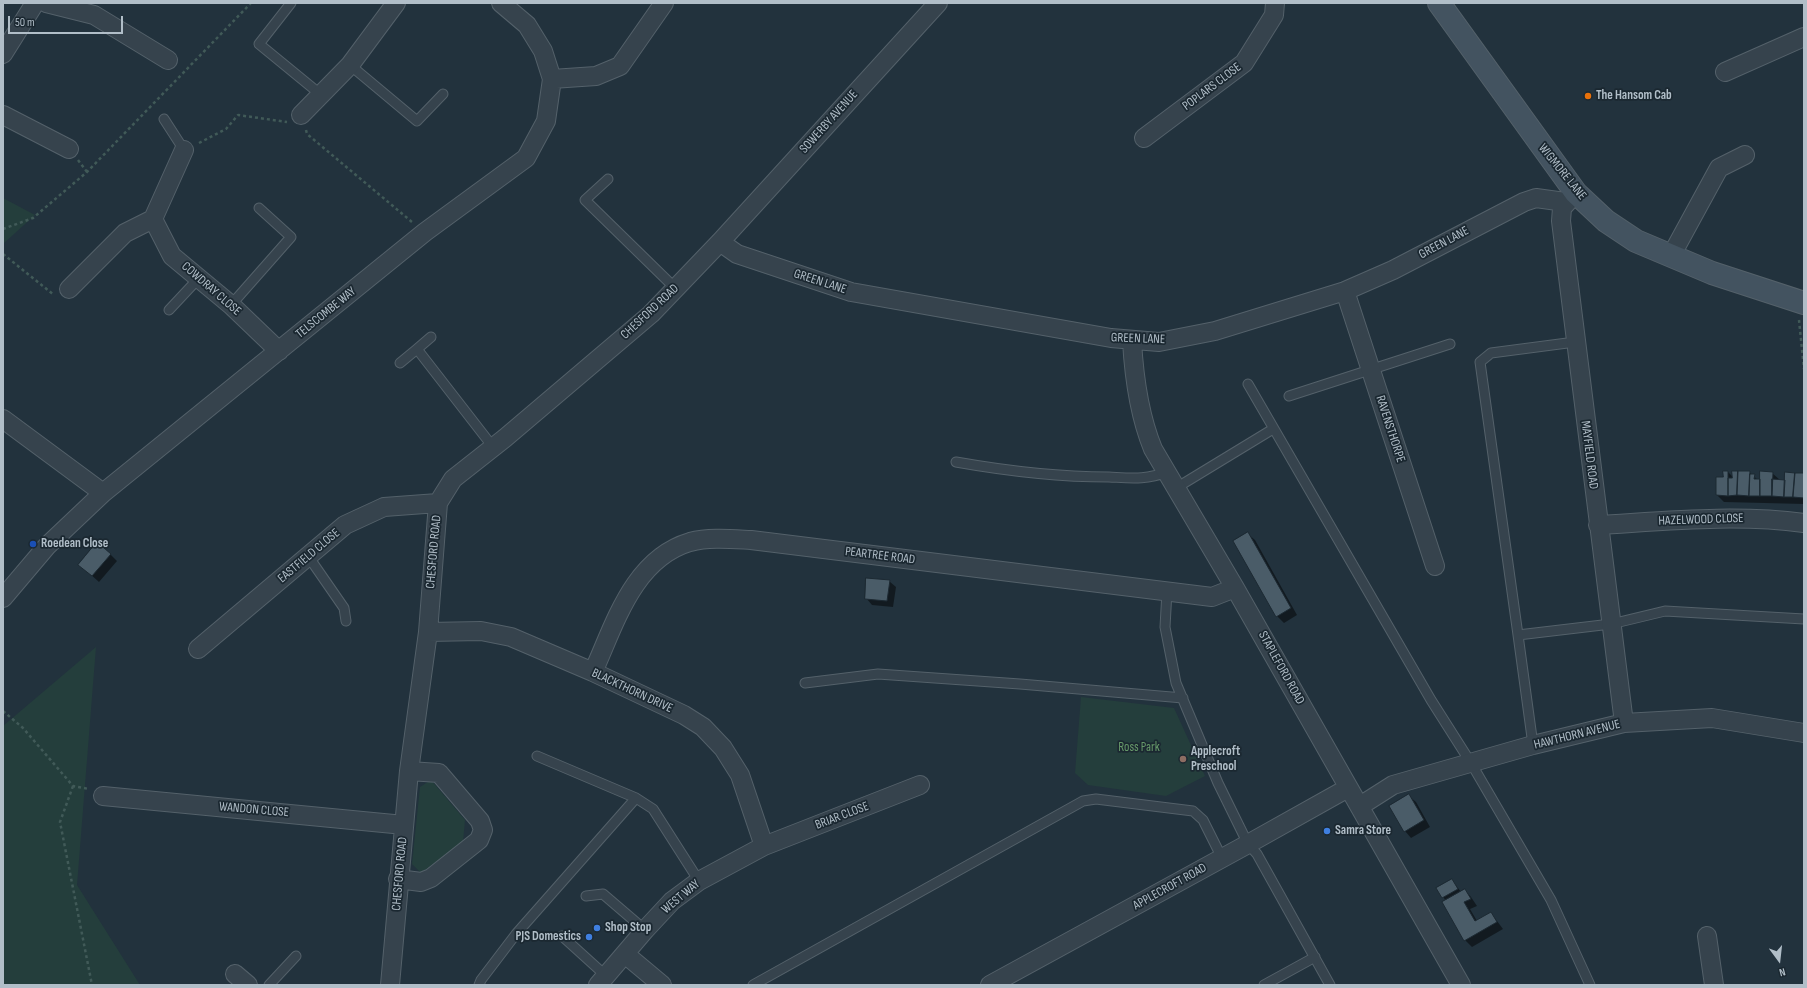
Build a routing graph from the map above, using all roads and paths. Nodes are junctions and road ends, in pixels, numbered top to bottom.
1 (35, 3) edge
2 (46, 3) edge
3 (252, 3) edge
4 (291, 3) edge
5 (396, 3) edge
6 (501, 3) edge
7 (664, 3) edge
8 (938, 3) edge
9 (1275, 3) edge
10 (1439, 3) edge
11 (1804, 37) edge
12 (3, 54) edge
13 (168, 60) dead end
14 (350, 65) junction
15 (1726, 72) dead end
16 (552, 79) junction
17 (320, 94) junction
18 (443, 94) dead end
19 (3, 115) edge
20 (301, 115) junction
21 (164, 119) dead end
22 (1144, 138) dead end
23 (69, 149) dead end
24 (184, 150) junction
25 (1745, 155) dead end
26 (608, 179) dead end
27 (1570, 198) junction
28 (259, 208) dead end
29 (153, 219) junction
30 (3, 229) edge
31 (425, 232) junction
32 (720, 242) junction
33 (3, 254) edge
34 (1671, 256) junction
35 (198, 279) junction
36 (675, 288) junction
37 (69, 289) joint
38 (1345, 292) junction
39 (1801, 302) edge
40 (231, 305) junction
41 (169, 310) dead end
42 (431, 337) dead end
43 (1132, 341) junction
44 (1575, 342) junction
45 (1450, 344) dead end
46 (417, 349) junction
47 (279, 350) junction
48 (400, 363) dead end
49 (1371, 369) junction
50 (1804, 369) edge
51 (1248, 384) dead end
52 (1289, 396) dead end
53 (3, 419) edge
54 (1273, 429) junction
55 (493, 447) junction
56 (956, 462) dead end
57 (1167, 472) junction
58 (1176, 488) junction
59 (102, 493) junction
60 (438, 503) junction
61 (1804, 523) edge
62 (1598, 525) junction
63 (308, 556) junction
64 (1435, 566) dead end
65 (1235, 588) junction
66 (1167, 591) junction
67 (3, 598) edge
68 (1804, 619) edge
69 (346, 621) dead end
70 (1612, 624) junction
71 (428, 632) junction
72 (1518, 635) junction
73 (198, 648) dead end
74 (593, 672) junction
75 (805, 682) dead end
76 (1182, 698) junction
77 (3, 712) edge
78 (1624, 723) junction
79 (1804, 732) edge
80 (1533, 745) junction
81 (537, 756) dead end
82 (1471, 763) junction
83 (409, 771) junction
84 (73, 786) junction
85 (920, 786) dead end
86 (1348, 788) junction
87 (103, 796) joint
88 (636, 798) junction
89 (1360, 806) junction
90 (404, 825) junction
91 (1248, 844) junction
92 (764, 846) junction
93 (1222, 858) junction
94 (398, 879) junction
95 (699, 881) junction
96 (586, 896) dead end
97 (645, 930) junction
98 (562, 936) dead end
99 (1707, 936) dead end
100 (625, 954) junction
101 (296, 956) dead end
102 (1315, 957) junction
103 (602, 980) edge
104 (92, 985) edge
105 (269, 985) edge
106 (390, 985) edge
107 (479, 985) edge
108 (662, 985) edge
109 (753, 985) edge
110 (990, 985) edge
111 (1264, 985) edge
112 (1330, 985) edge
113 (1461, 985) edge
114 (1590, 985) edge
115 (1714, 985) edge

1 - 12 street
2 - 13 street
3 - 30 path
4 - 17 lane
5 - 14 street
6 - 16 street, TELSCOMBE WAY
7 - 16 street
8 - 32 street, SOWERBY AVENUE
9 - 22 street, POPLARS CLOSE
10 - 27 street, WIGMORE LANE
11 - 15 street
14 - 17 street
14 - 18 lane
16 - 31 street, TELSCOMBE WAY
17 - 20 street
19 - 23 street
20 - 24 path
20 - 31 path
21 - 24 lane
24 - 29 street
25 - 34 street
26 - 36 lane
27 - 34 street, WIGMORE LANE
27 - 38 street, GREEN LANE
27 - 44 street, MAYFIELD ROAD
28 - 40 lane
29 - 35 street, COWDRAY CLOSE
29 - 37 street
31 - 47 street, TELSCOMBE WAY
32 - 36 street, CHESFORD ROAD
32 - 43 street, GREEN LANE
33 - 37 path
34 - 39 street, WIGMORE LANE
35 - 40 street, COWDRAY CLOSE
35 - 41 lane
36 - 55 street, CHESFORD ROAD
38 - 43 street, GREEN LANE
38 - 49 street, RAVENSTHORPE
39 - 50 path
40 - 47 street, COWDRAY CLOSE
42 - 46 lane
43 - 57 street, STAPLEFORD ROAD
44 - 62 street, MAYFIELD ROAD
44 - 72 lane
45 - 49 lane
46 - 48 lane
46 - 55 lane
47 - 59 street, TELSCOMBE WAY
49 - 52 lane
49 - 64 street, RAVENSTHORPE
51 - 54 lane
53 - 59 street
54 - 58 lane
54 - 82 lane
55 - 60 street, CHESFORD ROAD
56 - 57 lane
57 - 58 street, STAPLEFORD ROAD
58 - 65 street, STAPLEFORD ROAD
59 - 67 street, TELSCOMBE WAY
60 - 63 street, EASTFIELD CLOSE
60 - 71 street, CHESFORD ROAD
61 - 62 street, HAZELWOOD CLOSE
62 - 70 street, MAYFIELD ROAD
63 - 69 lane
63 - 73 street, EASTFIELD CLOSE
65 - 66 street, PEARTREE ROAD
65 - 86 street, STAPLEFORD ROAD
66 - 74 street, PEARTREE ROAD
66 - 76 lane
68 - 70 lane
70 - 72 lane
70 - 78 street, MAYFIELD ROAD
71 - 74 street, BLACKTHORN DRIVE
71 - 83 street, CHESFORD ROAD
72 - 80 lane
74 - 92 street, BLACKTHORN DRIVE
75 - 76 lane
76 - 91 lane
77 - 84 path
78 - 79 street, HAWTHORN AVENUE
78 - 80 street, HAWTHORN AVENUE
80 - 82 street, HAWTHORN AVENUE
81 - 88 lane
82 - 89 street, HAWTHORN AVENUE
82 - 114 lane
83 - 90 street, CHESFORD ROAD
83 - 94 street
84 - 87 path
84 - 104 path
85 - 92 street, BRIAR CLOSE
86 - 89 street, STAPLEFORD ROAD
86 - 91 street, APPLECROFT ROAD
87 - 90 street, WANDON CLOSE
88 - 95 lane
88 - 107 lane
89 - 113 street, STAPLEFORD ROAD
90 - 94 street, CHESFORD ROAD
91 - 93 street, APPLECROFT ROAD
91 - 102 lane
92 - 95 street, WEST WAY
93 - 109 lane
93 - 110 street, APPLECROFT ROAD
94 - 106 street, CHESFORD ROAD
95 - 97 street, WEST WAY
96 - 97 lane
97 - 100 street, WEST WAY
98 - 103 lane
99 - 115 street
100 - 103 street, WEST WAY
100 - 108 street
101 - 105 lane
102 - 111 lane
102 - 112 lane

